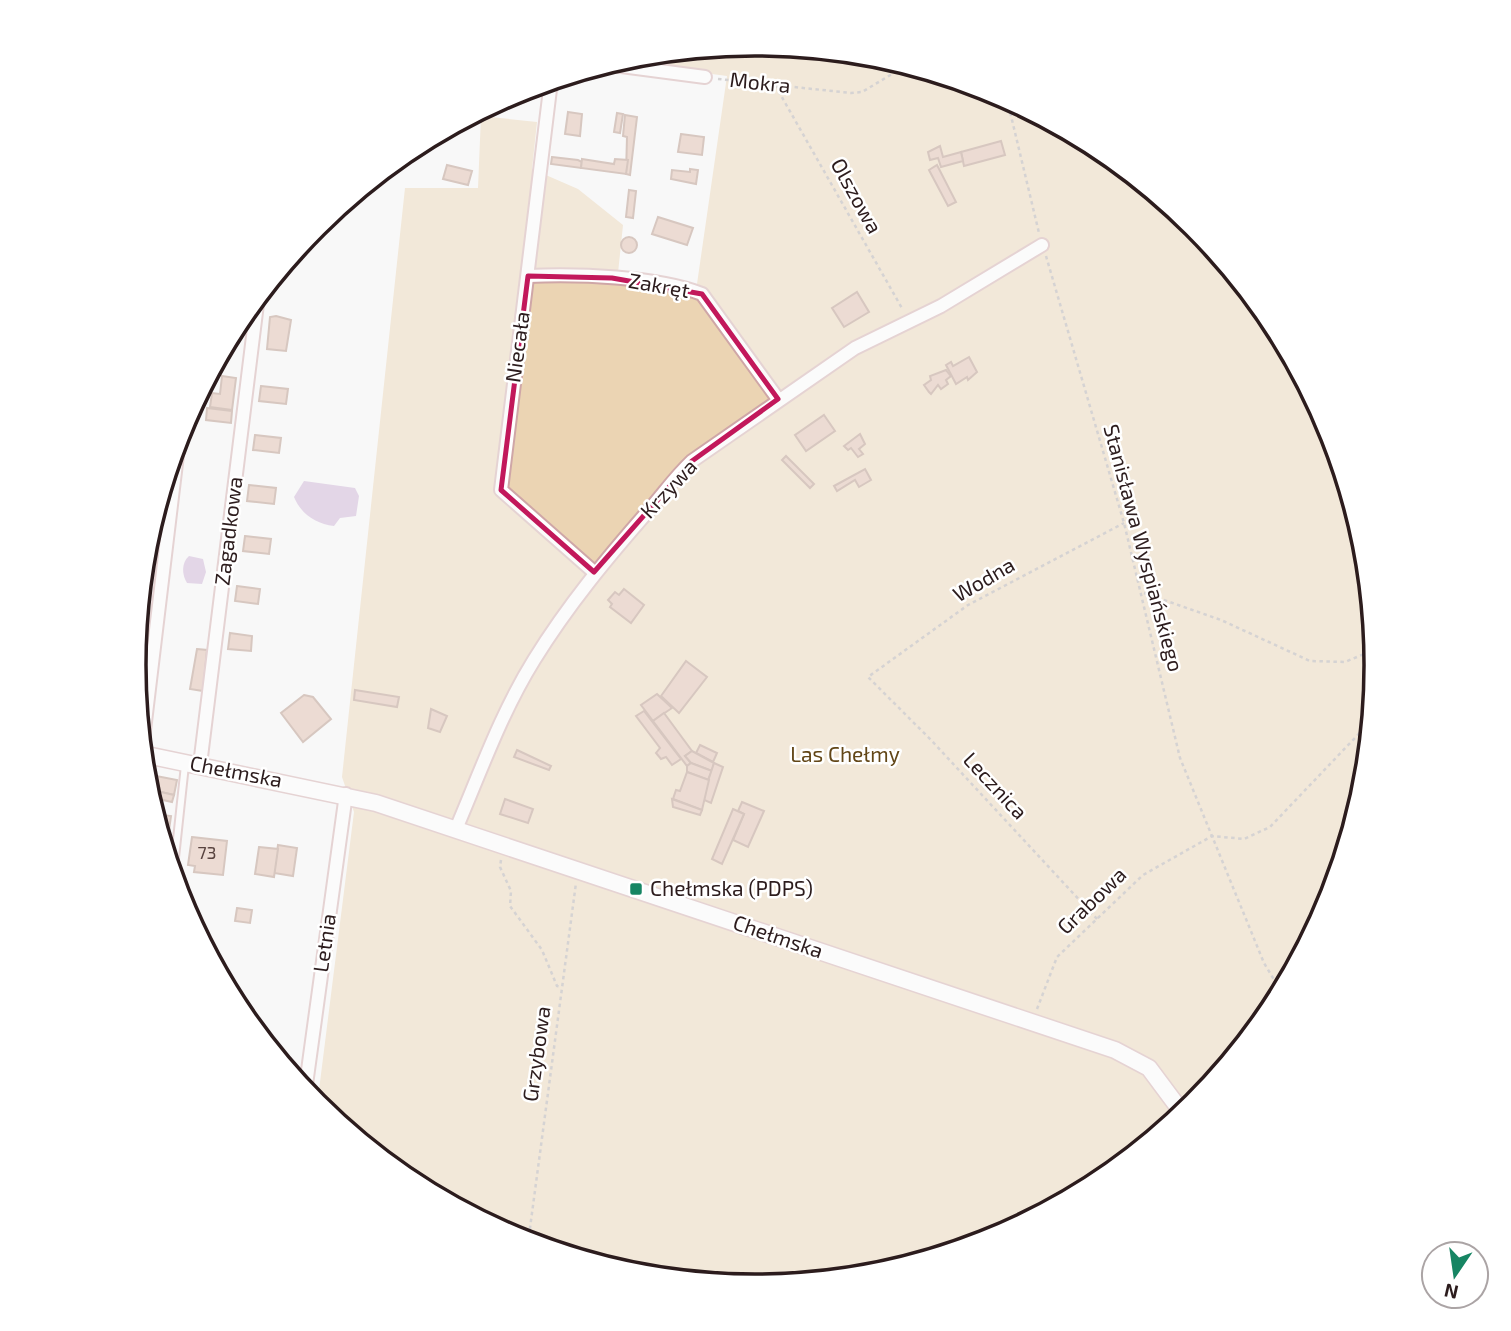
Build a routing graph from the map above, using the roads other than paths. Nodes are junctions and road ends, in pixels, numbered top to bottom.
1 (637, 68) edge
2 (705, 77) road end
3 (550, 92) edge
4 (1042, 245) road end
5 (528, 276) junction
6 (255, 319) edge
7 (778, 399) junction
8 (173, 486) edge
9 (594, 572) junction
10 (147, 705) edge
11 (153, 756) edge
12 (193, 764) junction
13 (345, 794) junction
14 (456, 829) junction
15 (177, 856) edge
16 (307, 1077) edge
17 (1177, 1105) edge

1 - 2 street, Mokra
3 - 5 street, Niecała
4 - 7 street, Krzywa
5 - 7 street, Zakręt
5 - 9 street, Niecała
6 - 12 street, Zagadkowa
7 - 9 street, Krzywa
8 - 10 street
9 - 14 street, Krzywa
11 - 12 street, Chełmska
12 - 13 street, Chełmska
12 - 15 lane
13 - 14 street, Chełmska
13 - 16 street, Letnia
14 - 17 street, Chełmska

